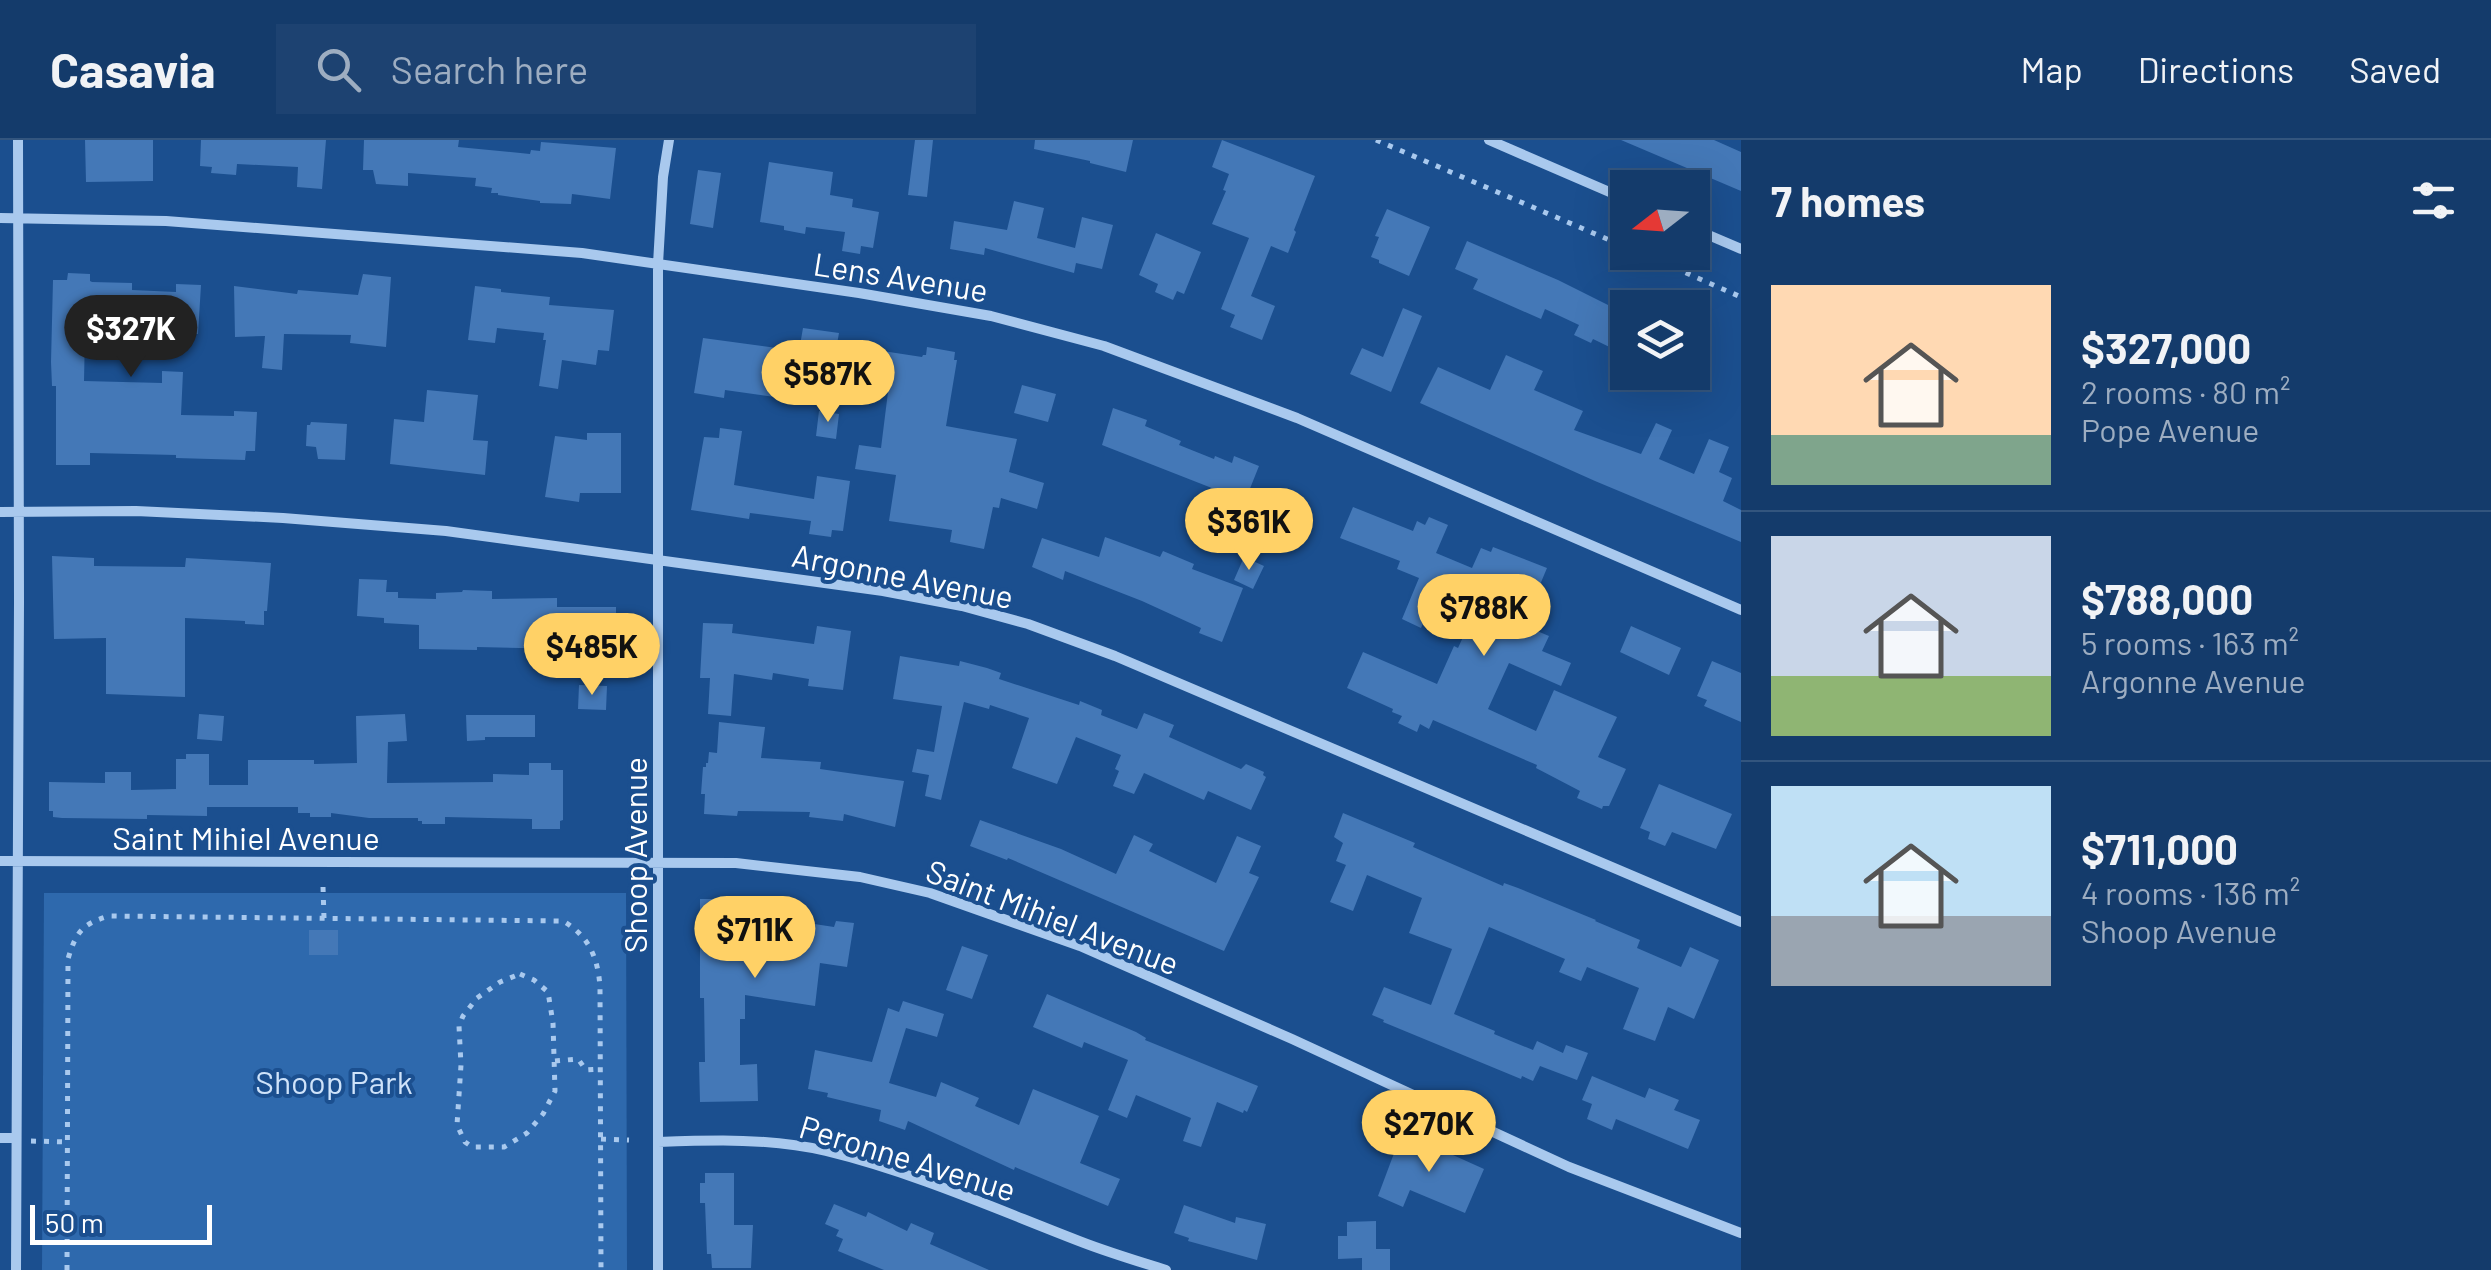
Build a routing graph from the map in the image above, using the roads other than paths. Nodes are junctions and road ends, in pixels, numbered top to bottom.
1 (18, 140) edge
2 (669, 140) edge
3 (1489, 140) edge
4 (1610, 192) edge
5 (0, 218) edge
6 (17, 218) junction
7 (1710, 236) edge
8 (1741, 249) edge
9 (658, 264) junction
10 (0, 512) edge
11 (18, 512) junction
12 (659, 560) junction
13 (1741, 610) edge
14 (0, 861) edge
15 (16, 861) junction
16 (659, 863) junction
17 (1741, 922) edge
18 (0, 1138) edge
19 (16, 1140) junction
20 (658, 1142) junction
21 (1741, 1234) edge
22 (16, 1270) edge
23 (658, 1270) edge
24 (1166, 1270) edge

1 - 6 street
2 - 9 street, Shoop Avenue
3 - 4 street
5 - 6 street, Lens Avenue
6 - 9 street, Lens Avenue
6 - 11 street
7 - 8 street
9 - 12 street, Shoop Avenue
9 - 13 street, Lens Avenue
10 - 11 street, Argonne Avenue
11 - 12 street, Argonne Avenue
11 - 15 street
12 - 16 street, Shoop Avenue
12 - 17 street, Argonne Avenue
14 - 15 street, Saint Mihiel Avenue
15 - 16 street, Saint Mihiel Avenue
15 - 19 street
16 - 20 street, Shoop Avenue
16 - 21 street, Saint Mihiel Avenue
18 - 19 street
19 - 22 street
20 - 23 street, Shoop Avenue
20 - 24 street, Peronne Avenue

